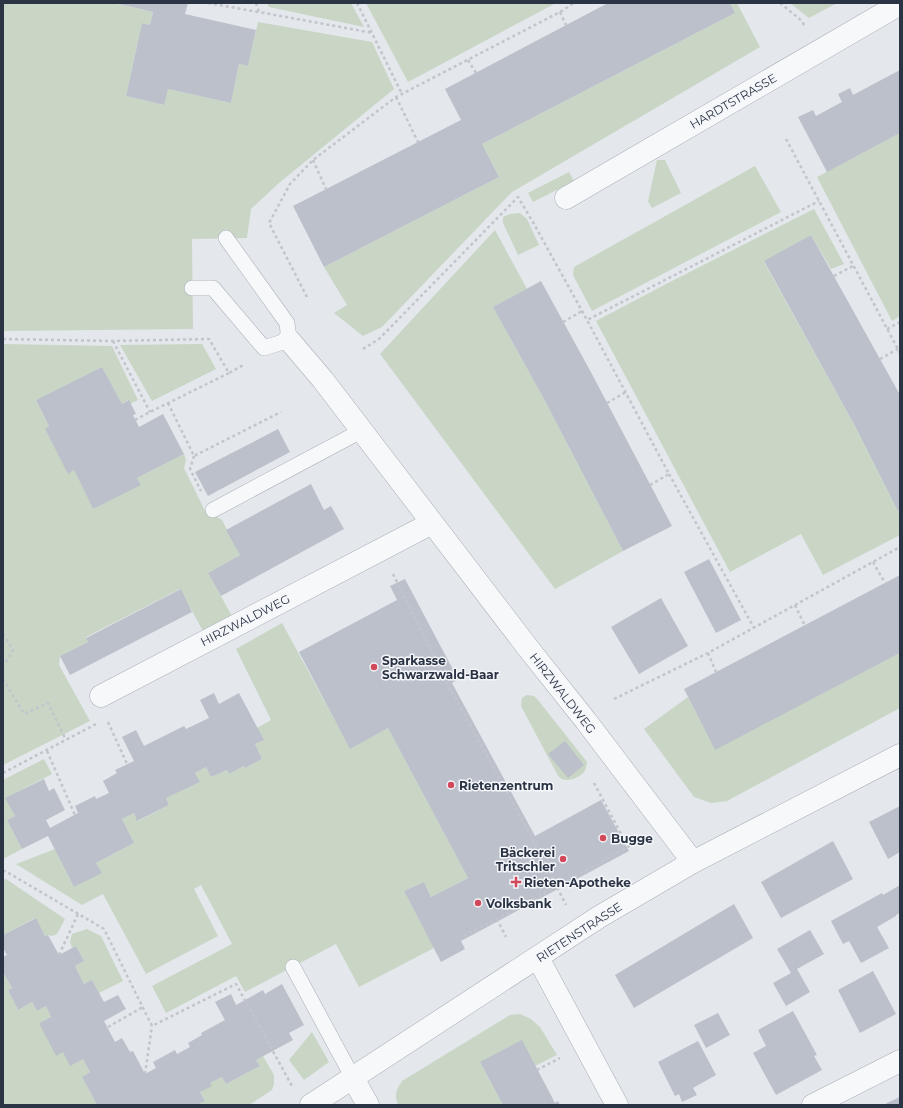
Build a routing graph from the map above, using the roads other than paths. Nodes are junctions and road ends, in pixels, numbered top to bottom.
1 (900, 4) edge
2 (566, 198) dead end
3 (226, 238) dead end
4 (192, 288) dead end
5 (289, 340) junction
6 (361, 431) junction
7 (213, 510) road end
8 (432, 523) junction
9 (101, 696) dead end
10 (900, 755) edge
11 (693, 862) junction
12 (538, 958) junction
13 (293, 966) dead end
14 (900, 1061) edge
15 (353, 1078) junction
16 (312, 1105) edge
17 (368, 1105) edge
18 (617, 1105) edge
19 (813, 1105) edge

1 - 2 street, HARDTSTRASSE
3 - 5 lane
4 - 5 lane
5 - 6 street, HIRZWALDWEG
6 - 7 lane
6 - 8 street, HIRZWALDWEG
8 - 9 street, HIRZWALDWEG
8 - 11 street, HIRZWALDWEG
10 - 11 street, RIETENSTRASSE
11 - 12 street, RIETENSTRASSE
12 - 15 street, RIETENSTRASSE
12 - 18 street
13 - 15 lane
14 - 19 street
15 - 16 street, RIETENSTRASSE
15 - 17 street

